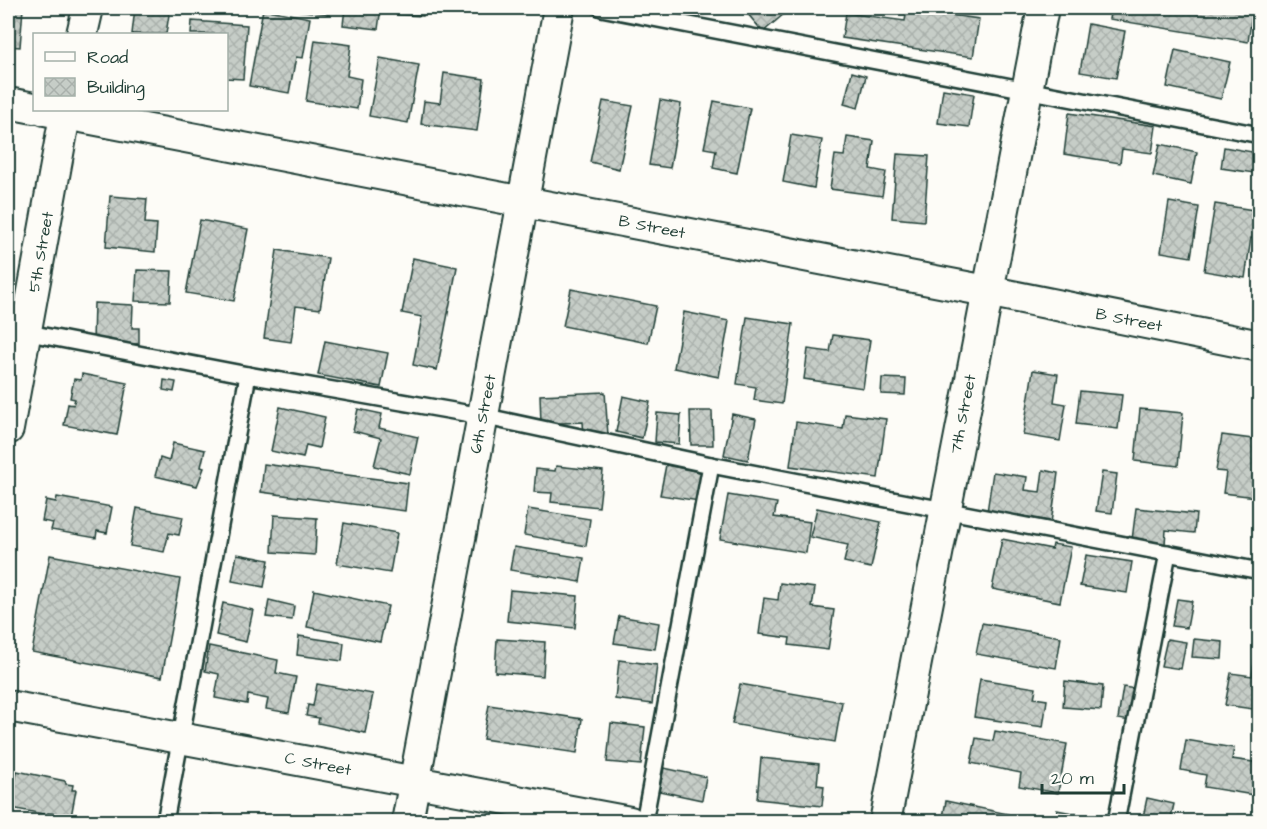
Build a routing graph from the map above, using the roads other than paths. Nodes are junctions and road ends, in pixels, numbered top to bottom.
1 (88, 8) edge
2 (559, 8) edge
3 (602, 8) edge
4 (1043, 8) edge
5 (82, 33) edge
6 (1027, 90) junction
7 (8, 103) edge
8 (33, 108) edge
9 (59, 111) edge
10 (1260, 135) edge
11 (523, 202) junction
12 (987, 291) junction
13 (17, 331) edge
14 (1260, 346) edge
15 (248, 375) junction
16 (482, 416) junction
17 (8, 429) edge
18 (711, 465) junction
19 (945, 510) junction
20 (1168, 553) junction
21 (1260, 571) edge
22 (8, 706) edge
23 (180, 737) junction
24 (414, 783) junction
25 (165, 822) edge
26 (407, 822) edge
27 (630, 822) edge
28 (644, 822) edge
29 (885, 822) edge
30 (1116, 822) edge

1 - 5 street
2 - 11 street, 6th Street
3 - 6 lane
4 - 6 street, 7th Street
6 - 10 lane
6 - 12 street, 7th Street
7 - 8 street
9 - 11 street, B Street
9 - 13 street, 5th Street
11 - 12 street, B Street
11 - 16 street, 6th Street
12 - 14 street, B Street
12 - 19 street, 7th Street
13 - 15 lane
13 - 17 street, 5th Street
15 - 16 lane
15 - 23 lane
16 - 18 lane
16 - 24 street, 6th Street
18 - 19 lane
18 - 28 lane
19 - 20 lane
19 - 29 street, 7th Street
20 - 21 lane
20 - 30 lane
22 - 23 street, C Street
23 - 24 street, C Street
23 - 25 lane
24 - 26 street, 6th Street
24 - 27 street, C Street

